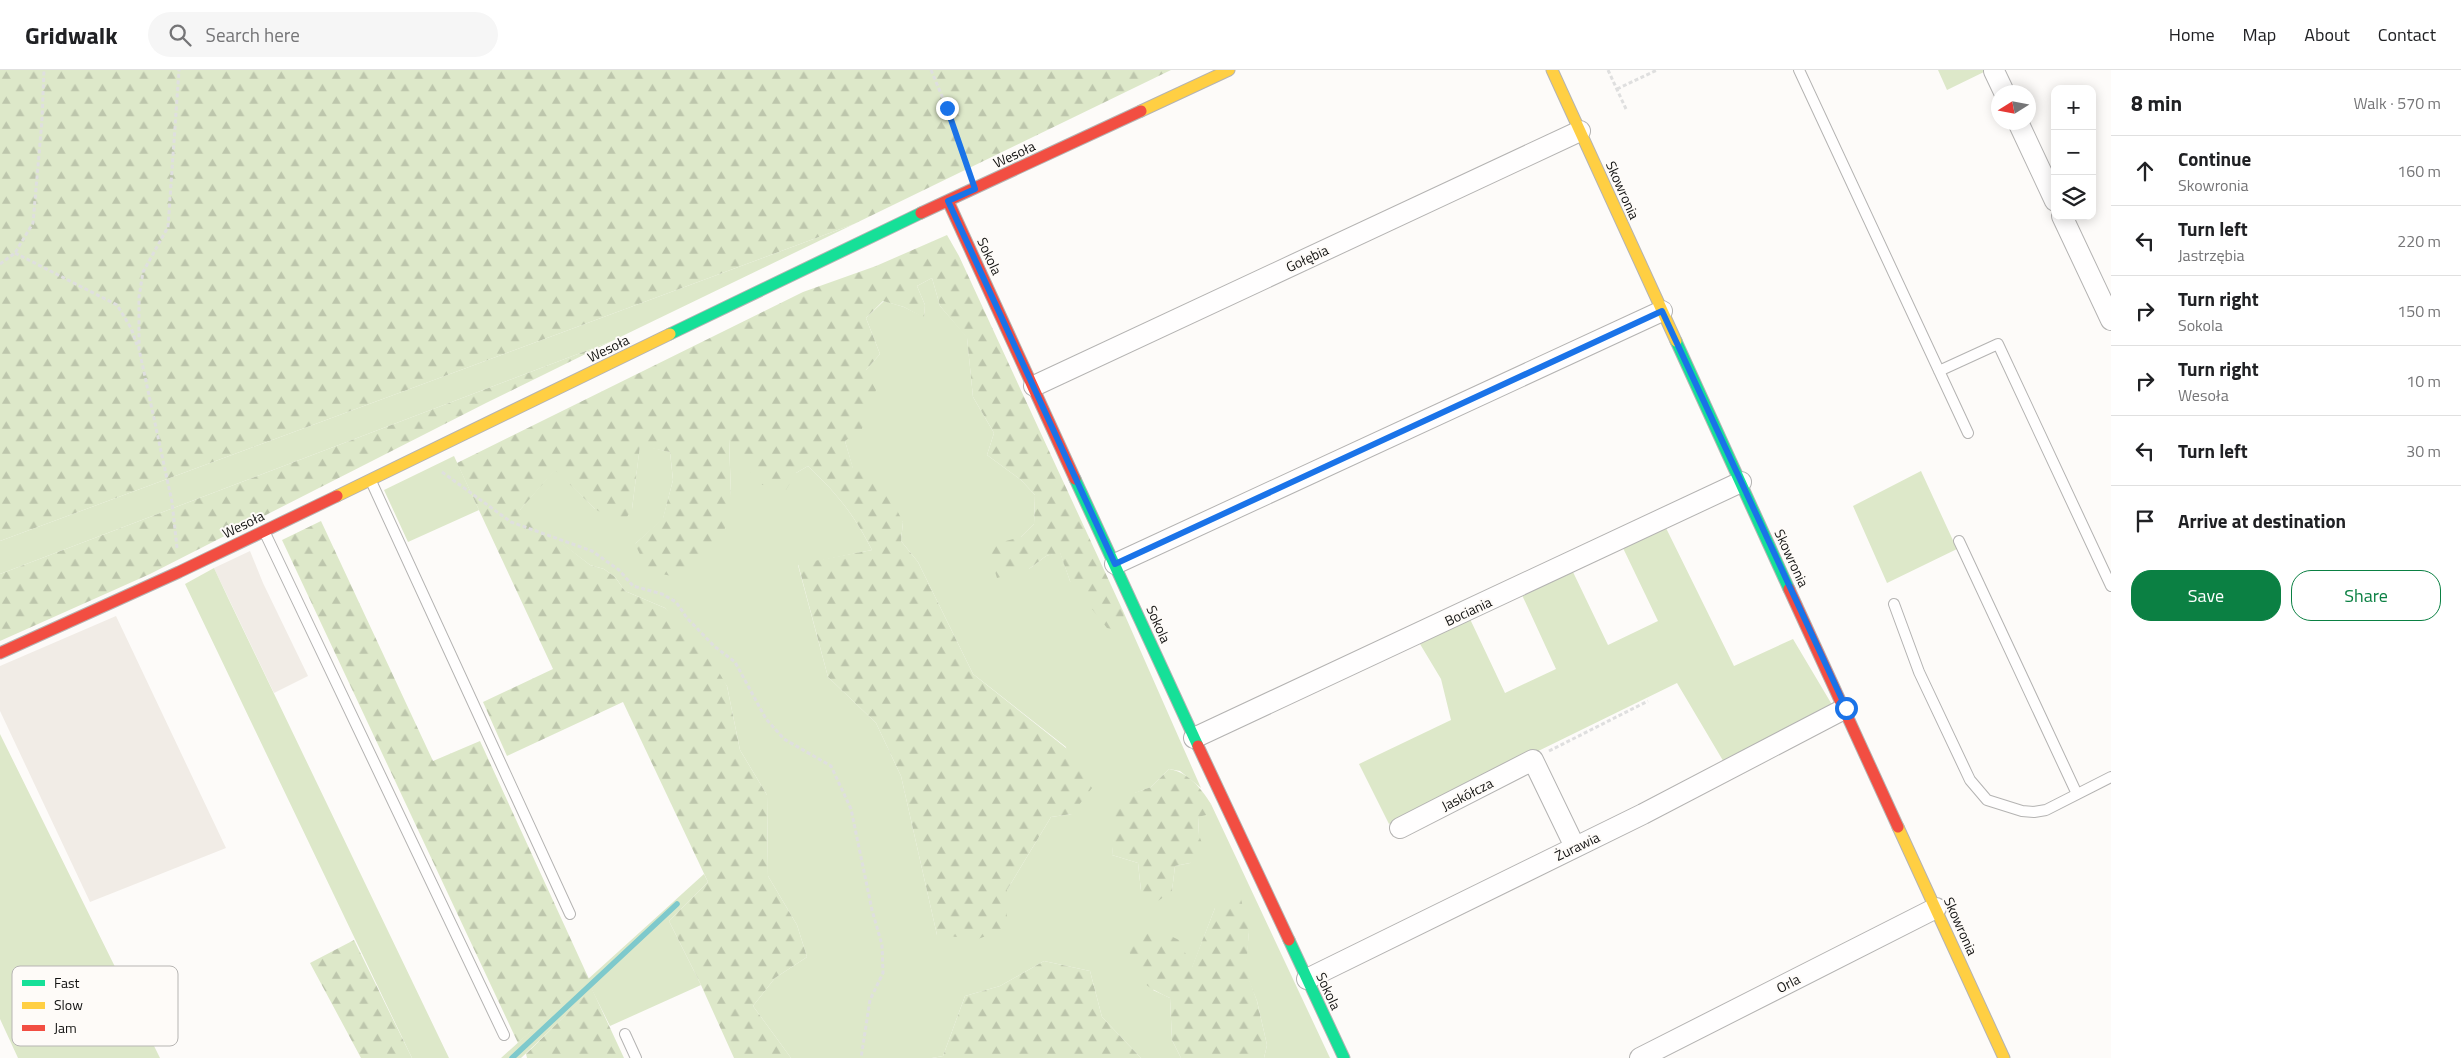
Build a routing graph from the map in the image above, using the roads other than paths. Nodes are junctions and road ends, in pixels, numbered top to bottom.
1 (1229, 70) edge
2 (1552, 70) edge
3 (1799, 70) edge
4 (1994, 71) edge
5 (2001, 85) edge
6 (2022, 130) edge
7 (1580, 131) junction
8 (2051, 192) edge
9 (948, 201) junction
10 (2064, 220) edge
11 (1662, 311) junction
12 (2111, 320) edge
13 (1939, 371) junction
14 (1034, 386) junction
15 (1968, 433) dead end
16 (370, 480) junction
17 (1741, 482) junction
18 (264, 531) junction
19 (1959, 541) dead end
20 (1115, 564) junction
21 (2111, 586) edge
22 (1894, 604) dead end
23 (0, 653) edge
24 (1846, 708) junction
25 (1194, 738) junction
26 (2111, 777) edge
27 (2077, 794) junction
28 (1400, 828) dead end
29 (1575, 847) junction
30 (1936, 908) junction
31 (570, 914) dead end
32 (1307, 979) junction
33 (626, 1034) dead end
34 (504, 1035) dead end
35 (636, 1058) edge
36 (1344, 1058) edge
37 (1640, 1058) edge
38 (2004, 1058) edge

1 - 9 street, Wesoła
2 - 7 street, Skowronia
3 - 13 lane
4 - 5 street
6 - 8 street
7 - 11 street, Skowronia
7 - 14 street, Gołębia
9 - 14 street, Sokola
9 - 16 street, Wesoła
10 - 12 street
11 - 17 street, Skowronia
11 - 20 street
13 - 15 lane
13 - 21 lane
14 - 20 street, Sokola
16 - 18 street, Wesoła
16 - 31 lane
17 - 24 street, Skowronia
17 - 25 street, Bociania
18 - 23 street, Wesoła
18 - 34 lane
19 - 27 lane
20 - 25 street, Sokola
22 - 27 lane
24 - 29 street, Żurawia
24 - 30 street, Skowronia
25 - 32 street, Sokola
26 - 27 lane
28 - 29 street, Jaskółcza
29 - 32 street, Żurawia
30 - 37 street, Orla
30 - 38 street, Skowronia
32 - 36 street, Sokola
33 - 35 lane

